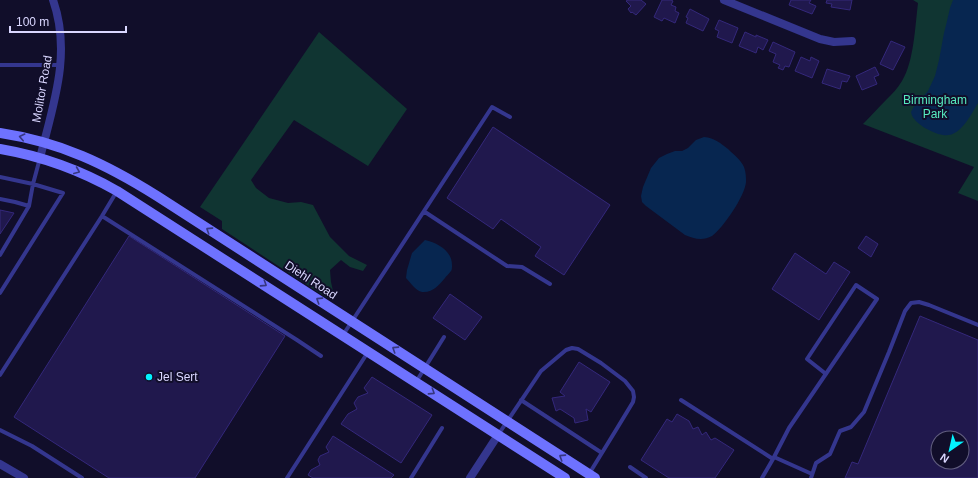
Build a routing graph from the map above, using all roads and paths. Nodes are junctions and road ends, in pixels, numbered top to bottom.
1 (53, 0) edge
2 (728, 1) edge
3 (852, 41) dead end
4 (0, 65) edge
5 (60, 65) junction
6 (510, 118) dead end
7 (0, 133) edge
8 (44, 142) junction
9 (0, 149) edge
10 (40, 158) junction
11 (0, 177) edge
12 (33, 184) junction
13 (117, 190) junction
14 (0, 199) edge
15 (29, 206) junction
16 (425, 212) junction
17 (102, 216) junction
18 (0, 254) edge
19 (0, 282) edge
20 (550, 284) dead end
21 (5, 285) junction
22 (0, 293) edge
23 (352, 322) junction
24 (978, 325) edge
25 (343, 335) junction
26 (444, 337) dead end
27 (368, 351) junction
28 (322, 356) dead end
29 (425, 368) junction
30 (826, 374) junction
31 (0, 375) edge
32 (416, 382) junction
33 (521, 400) junction
34 (681, 400) dead end
35 (507, 422) junction
36 (442, 428) dead end
37 (0, 430) edge
38 (498, 435) junction
39 (602, 453) junction
40 (773, 458) junction
41 (0, 464) edge
42 (630, 467) dead end
43 (592, 476) edge
44 (811, 476) edge
45 (24, 478) edge
46 (82, 478) edge
47 (287, 478) edge
48 (411, 478) edge
49 (470, 478) edge
50 (565, 478) edge
51 (646, 478) edge
52 (762, 478) edge

1 - 5 street, Molitor Road
2 - 3 street
4 - 5 lane
5 - 8 street, Molitor Road
6 - 16 lane
8 -> 7 street, Diehl Road
8 - 10 street, Molitor Road
23 -> 8 street, Diehl Road
9 - 10 street
10 - 12 lane
10 -> 13 street
11 - 12 lane
12 - 15 lane
12 - 21 lane
13 - 17 lane
13 -> 25 street
14 - 15 lane
15 - 18 lane
16 - 20 lane
16 - 23 lane
17 - 28 lane
17 - 31 lane
19 - 21 lane
21 - 22 lane
23 - 25 lane
29 -> 23 street, Diehl Road
24 - 44 lane
25 - 27 street
26 - 29 lane
27 - 32 street
27 - 47 lane
29 - 32 lane
29 - 35 street, Diehl Road
30 - 30 lane
30 - 40 lane
32 -> 38 street
33 - 35 lane
33 - 39 lane
33 - 39 lane
34 - 40 lane
35 - 38 lane
43 -> 35 street, Diehl Road
36 - 48 lane
37 - 46 lane
38 - 49 street
38 - 50 street
39 - 43 lane
40 - 44 lane
40 - 52 lane
41 - 45 street
42 - 51 lane

